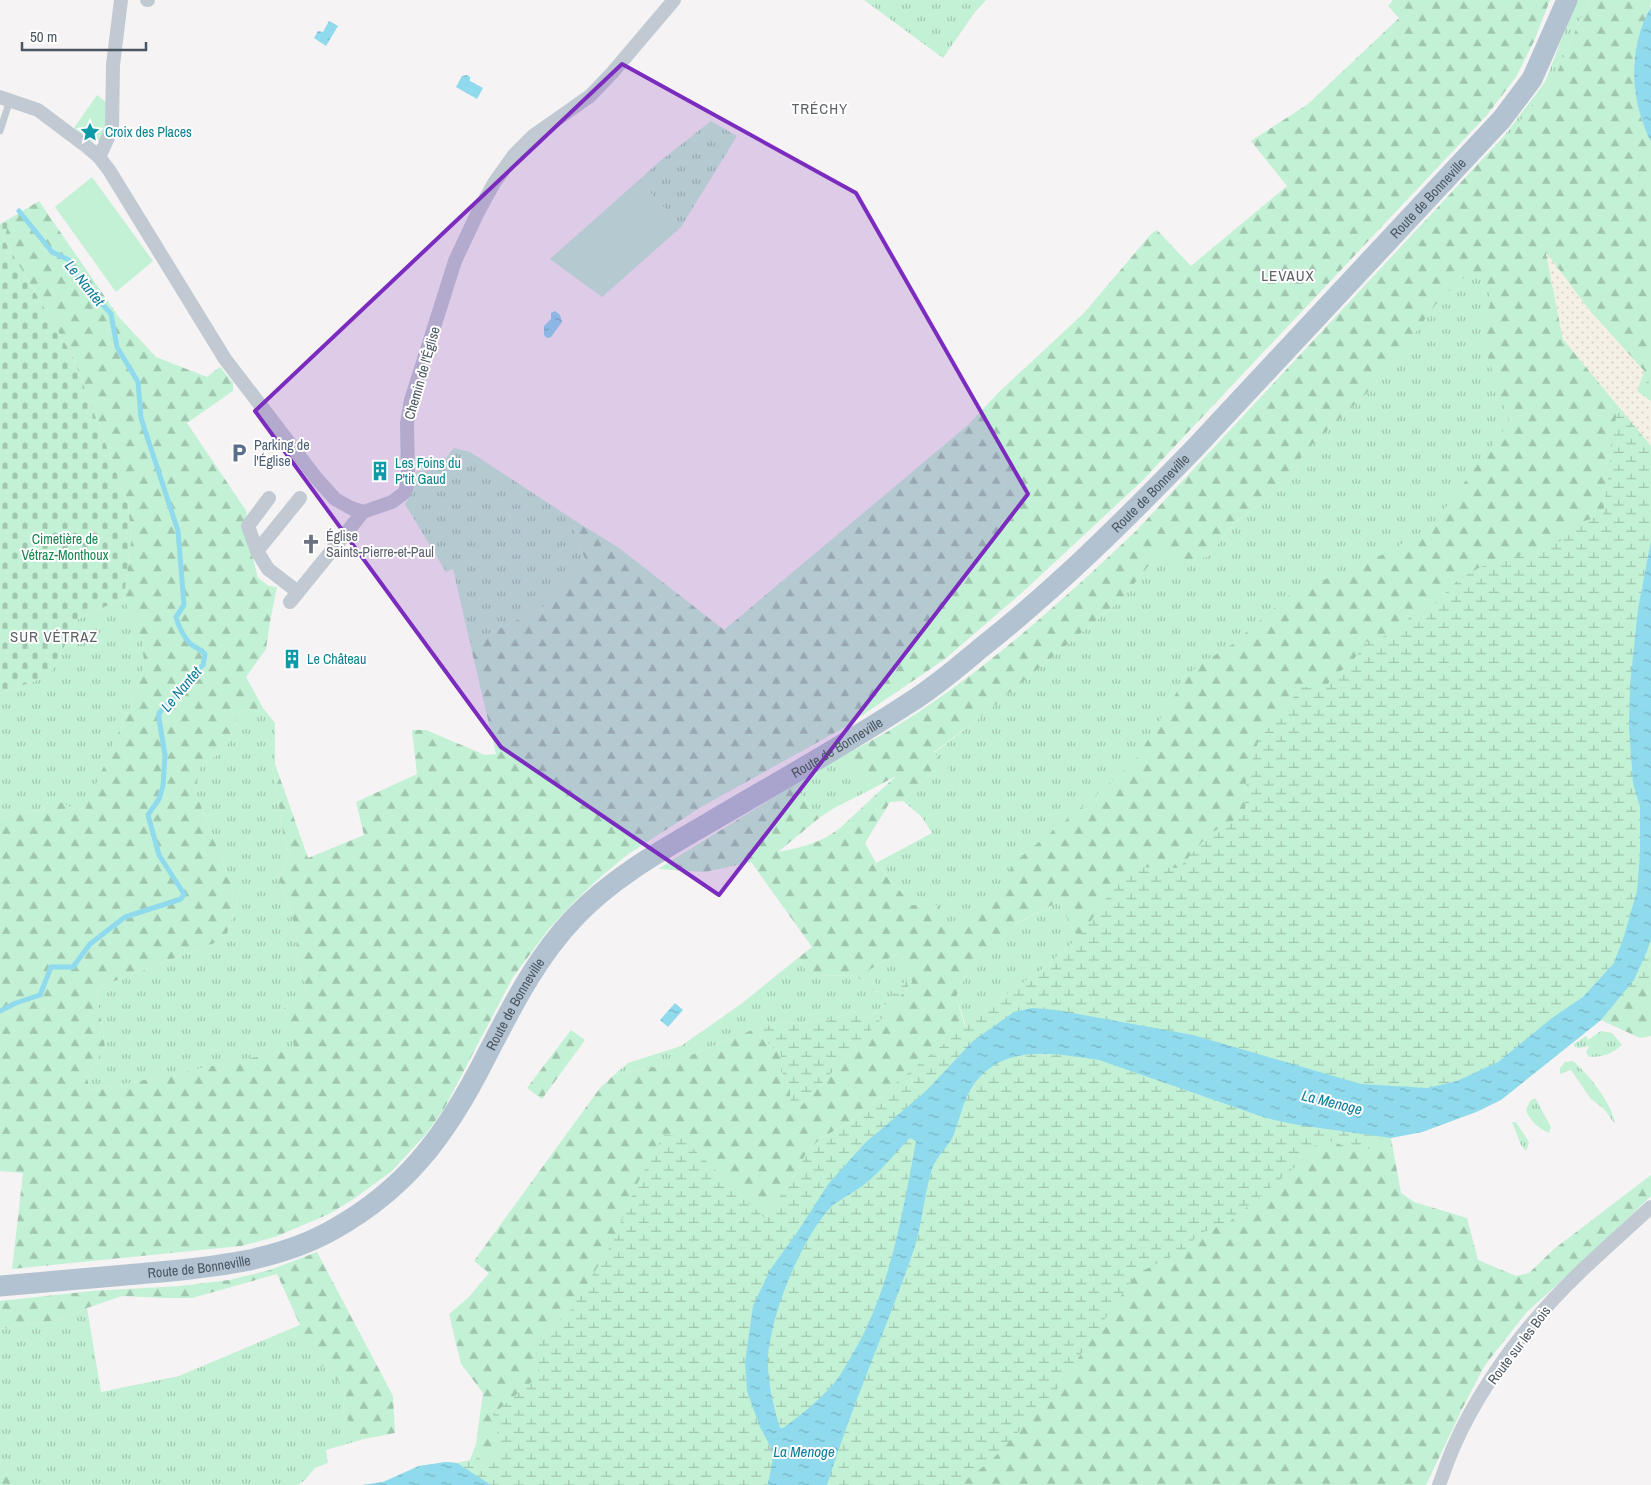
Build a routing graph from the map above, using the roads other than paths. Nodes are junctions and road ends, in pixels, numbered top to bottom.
1 (122, 0) edge
2 (674, 0) edge
3 (1567, 0) edge
4 (5, 98) edge
5 (0, 131) edge
6 (99, 157) junction
7 (269, 498) dead end
8 (300, 498) dead end
9 (363, 512) junction
10 (257, 551) junction
11 (1651, 1207) edge
12 (0, 1286) edge
13 (1439, 1485) edge

1 - 6 street
2 - 9 street, Chemin de l'Église
3 - 12 main road, Route de Bonneville
4 - 5 lane
4 - 6 street
6 - 9 street
7 - 10 street
8 - 10 street
9 - 10 street
11 - 13 street, Route sur les Bois

